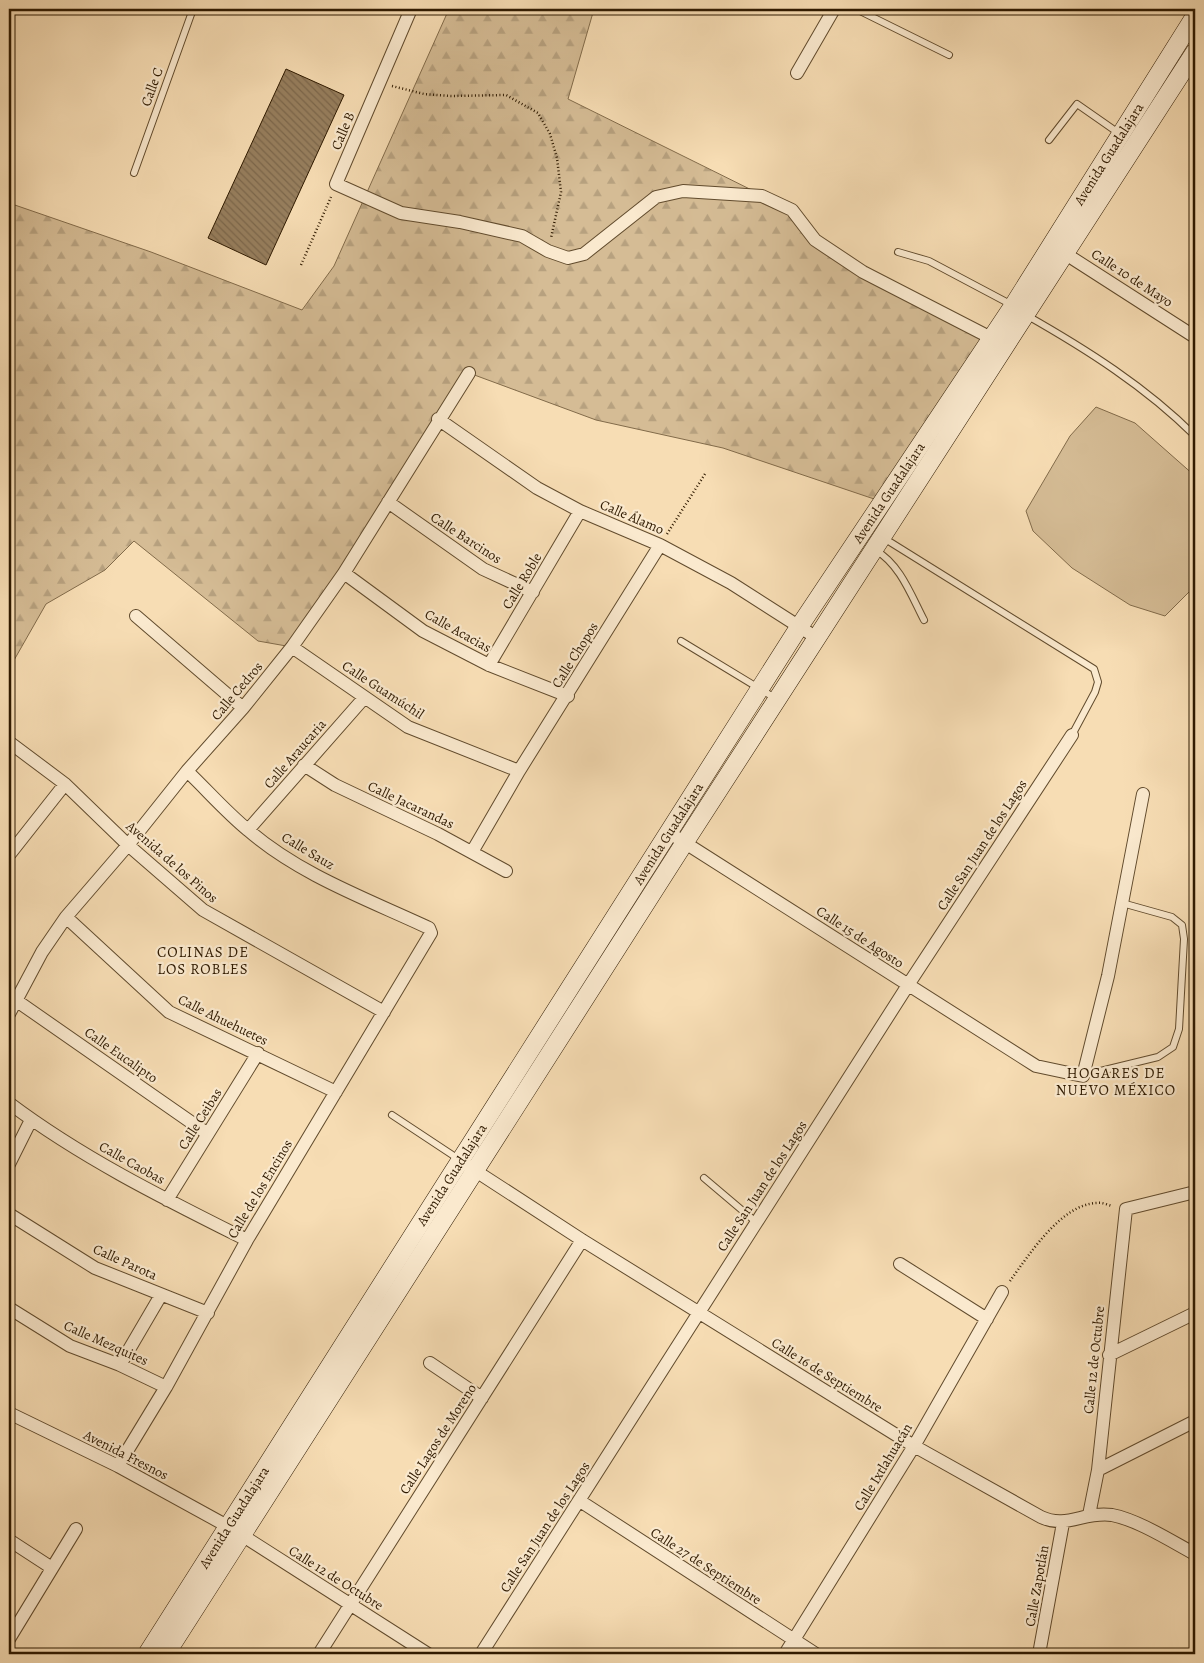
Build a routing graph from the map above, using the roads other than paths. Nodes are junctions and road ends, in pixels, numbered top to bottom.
1 (193, 9) edge
2 (411, 9) edge
3 (834, 9) edge
4 (856, 9) edge
5 (1195, 16) edge
6 (1195, 52) edge
7 (950, 55) dead end
8 (797, 73) dead end
9 (1120, 134) junction
10 (1049, 140) dead end
11 (1136, 144) junction
12 (134, 173) dead end
13 (1059, 249) junction
14 (898, 252) dead end
15 (1019, 310) junction
16 (990, 337) junction
17 (1195, 337) edge
18 (1006, 346) junction
19 (469, 372) dead end
20 (438, 419) junction
21 (1195, 436) edge
22 (388, 502) junction
23 (580, 511) junction
24 (877, 543) junction
25 (660, 545) junction
26 (344, 573) junction
27 (533, 592) junction
28 (136, 616) dead end
29 (924, 620) dead end
30 (799, 627) junction
31 (817, 638) junction
32 (681, 641) dead end
33 (292, 647) junction
34 (489, 665) junction
35 (760, 688) junction
36 (568, 696) junction
37 (364, 698) junction
38 (778, 700) junction
39 (243, 708) junction
40 (736, 726) junction
41 (1072, 736) joint
42 (752, 738) junction
43 (9, 742) edge
44 (304, 765) junction
45 (187, 771) junction
46 (519, 771) junction
47 (65, 784) junction
48 (1143, 794) dead end
49 (248, 830) junction
50 (668, 832) junction
51 (684, 842) junction
52 (128, 845) junction
53 (472, 852) junction
54 (9, 856) edge
55 (506, 871) dead end
56 (1122, 903) junction
57 (66, 917) junction
58 (430, 930) joint
59 (602, 937) junction
60 (618, 947) junction
61 (908, 985) junction
62 (17, 1001) junction
63 (384, 1012) junction
64 (9, 1014) edge
65 (537, 1042) junction
66 (258, 1053) junction
67 (552, 1053) junction
68 (1082, 1076) junction
69 (336, 1092) junction
70 (9, 1103) edge
71 (392, 1115) dead end
72 (31, 1120) junction
73 (208, 1134) junction
74 (9, 1164) edge
75 (468, 1166) junction
76 (704, 1178) dead end
77 (1195, 1192) edge
78 (167, 1200) junction
79 (9, 1214) edge
80 (756, 1222) junction
81 (246, 1240) junction
82 (582, 1240) junction
83 (900, 1264) dead end
84 (1002, 1292) road end
85 (162, 1295) junction
86 (9, 1308) edge
87 (208, 1313) junction
88 (699, 1313) junction
89 (1195, 1313) edge
90 (987, 1319) junction
91 (1109, 1355) junction
92 (430, 1363) dead end
93 (120, 1365) junction
94 (166, 1387) junction
95 (482, 1398) junction
96 (9, 1413) edge
97 (1195, 1421) edge
98 (914, 1446) junction
99 (118, 1466) junction
100 (1098, 1470) junction
101 (580, 1501) junction
102 (1089, 1515) junction
103 (1063, 1522) junction
104 (76, 1529) dead end
105 (235, 1531) junction
106 (9, 1540) edge
107 (1195, 1554) edge
108 (52, 1568) junction
109 (350, 1604) junction
110 (9, 1639) edge
111 (793, 1641) junction
112 (147, 1654) edge
113 (166, 1654) edge
114 (319, 1654) edge
115 (428, 1654) edge
116 (481, 1654) edge
117 (785, 1654) edge
118 (816, 1654) edge
119 (1040, 1654) edge

1 - 12 lane, Calle C
2 - 16 street, Calle B
3 - 8 street
4 - 7 lane
5 - 9 street, Avenida Guadalajara
6 - 11 street, Avenida Guadalajara
9 - 10 lane
9 - 11 lane
9 - 13 street, Avenida Guadalajara
11 - 13 street, Avenida Guadalajara
13 - 15 street, Avenida Guadalajara
13 - 17 street, Calle 10 de Mayo
14 - 15 lane
15 - 16 street, Avenida Guadalajara
15 - 18 street, Avenida Guadalajara
15 - 21 lane
16 - 18 street
16 - 30 street, Avenida Guadalajara
18 - 24 street, Avenida Guadalajara
19 - 20 street, Calle Cedros
20 - 22 street, Calle Cedros
20 - 23 street, Calle Álamo
22 - 26 street, Calle Cedros
22 - 27 street, Calle Barcinos
23 - 25 street, Calle Álamo
23 - 27 street, Calle Roble
24 - 29 lane
24 - 31 street, Avenida Guadalajara
24 - 41 lane
25 - 30 street, Calle Álamo
25 - 36 street, Calle Chopos
26 - 33 street, Calle Cedros
26 - 34 street, Calle Acacias
27 - 34 street, Calle Roble
28 - 39 street
30 - 31 street, Calle Álamo
30 - 35 street, Avenida Guadalajara
31 - 38 street, Avenida Guadalajara
32 - 35 lane
33 - 37 street, Calle Guamúchil
33 - 39 street, Calle Cedros
34 - 36 street, Calle Acacias
35 - 38 lane
35 - 40 street, Avenida Guadalajara
36 - 46 street, Calle Chopos
37 - 44 street, Calle Araucaria
37 - 46 street, Calle Guamúchil
38 - 42 street, Avenida Guadalajara
39 - 45 street, Calle Cedros
40 - 42 street
40 - 50 street, Avenida Guadalajara
41 - 61 street, Calle San Juan de los Lagos
42 - 51 street, Avenida Guadalajara
43 - 47 street, Avenida de los Pinos
44 - 49 street, Calle Araucaria
44 - 53 street, Calle Jacarandas
45 - 49 street, Calle Sauz
45 - 52 street, Calle Cedros
46 - 53 street, Calle Chopos
47 - 52 street, Avenida de los Pinos
47 - 54 street
48 - 56 street
49 - 58 street, Calle Sauz
50 - 51 street, Calle 15 de Agosto
50 - 59 street, Avenida Guadalajara
51 - 60 street, Avenida Guadalajara
51 - 61 street, Calle 15 de Agosto
52 - 57 street, Calle Cedros
52 - 63 street, Avenida de los Pinos
53 - 55 street, Calle Jacarandas
56 - 68 street
56 - 68 lane
57 - 62 street, Calle Cedros
57 - 66 street, Calle Ahuehuetes
58 - 63 street, Calle de los Encinos
59 - 60 street
59 - 65 street, Avenida Guadalajara
60 - 67 street, Avenida Guadalajara
61 - 68 street, Calle 15 de Agosto
61 - 80 street, Calle San Juan de los Lagos
62 - 64 street, Calle Cedros
62 - 73 street, Calle Eucalipto
63 - 69 street, Calle de los Encinos
65 - 67 street
65 - 75 street, Avenida Guadalajara
66 - 69 street, Calle Ahuehuetes
66 - 73 street, Calle Ceibas
67 - 75 street, Avenida Guadalajara
69 - 81 street, Calle de los Encinos
70 - 72 street, Calle Caobas
71 - 75 lane
72 - 74 street
72 - 78 street, Calle Caobas
73 - 78 street, Calle Ceibas
75 - 82 street, Calle 16 de Septiembre
75 - 105 street, Avenida Guadalajara
76 - 80 lane
77 - 91 street, Calle 12 de Octubre
78 - 81 street, Calle Caobas
79 - 85 street, Calle Parota
80 - 88 street, Calle San Juan de los Lagos
81 - 87 street, Calle de los Encinos
82 - 88 street, Calle 16 de Septiembre
82 - 95 street, Calle Lagos de Moreno
83 - 90 street
84 - 90 street, Calle Ixtlahuacán
85 - 87 street, Calle Parota
85 - 93 street
86 - 93 street, Calle Mezquites
87 - 94 street, Calle de los Encinos
88 - 98 street, Calle 16 de Septiembre
88 - 101 street, Calle San Juan de los Lagos
89 - 91 street
90 - 98 street, Calle Ixtlahuacán
91 - 100 street, Calle 12 de Octubre
92 - 95 street
93 - 94 street, Calle Mezquites
94 - 99 street, Calle de los Encinos
95 - 109 street, Calle Lagos de Moreno
96 - 99 street, Avenida Fresnos
97 - 100 street
98 - 103 street, Calle 16 de Septiembre
98 - 111 street, Calle Ixtlahuacán
99 - 105 street, Avenida Fresnos
100 - 102 street, Calle 12 de Octubre
101 - 111 street, Calle 27 de Septiembre
101 - 116 street, Calle San Juan de los Lagos
102 - 103 street, Calle 16 de Septiembre
102 - 107 street, Calle 16 de Septiembre
103 - 119 street, Calle Zapotlán
104 - 108 street
105 - 109 street, Calle 12 de Octubre
105 - 112 street, Avenida Guadalajara
105 - 113 street, Avenida Guadalajara
106 - 108 street
108 - 110 street
109 - 114 street, Calle Lagos de Moreno
109 - 115 street, Calle 12 de Octubre
111 - 117 street, Calle Ixtlahuacán
111 - 118 street, Calle 27 de Septiembre

